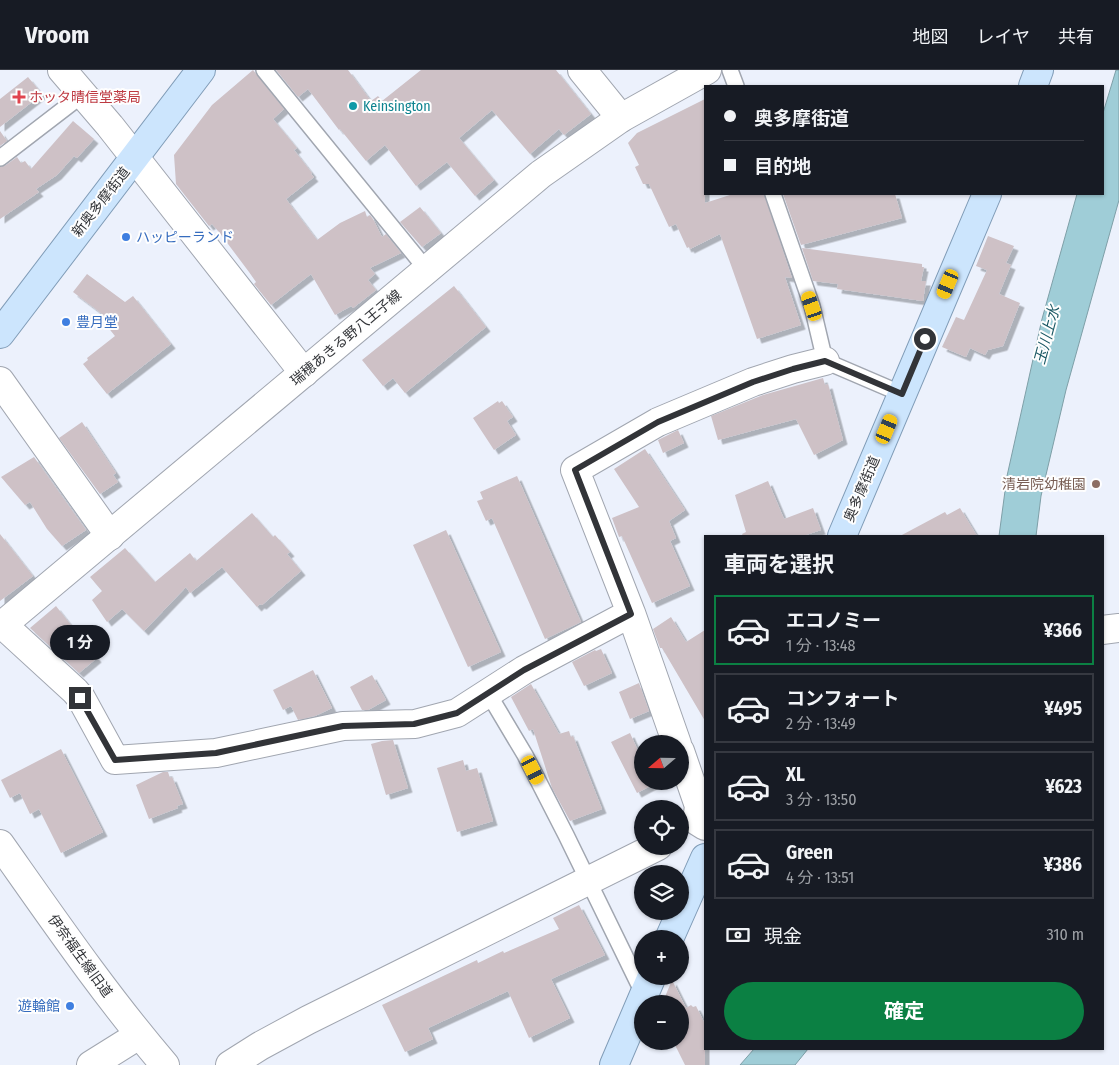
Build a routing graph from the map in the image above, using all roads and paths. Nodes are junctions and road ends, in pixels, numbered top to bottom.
1 (62, 70) edge
2 (202, 70) edge
3 (264, 70) edge
4 (582, 70) edge
5 (707, 70) edge
6 (730, 70) edge
7 (1040, 70) edge
8 (736, 85) edge
9 (1032, 85) edge
10 (82, 95) junction
11 (621, 118) junction
12 (0, 158) edge
13 (134, 159) junction
14 (773, 195) edge
15 (987, 195) edge
16 (427, 270) junction
17 (0, 334) edge
18 (825, 361) junction
19 (304, 373) junction
20 (0, 381) edge
21 (902, 394) junction
22 (842, 535) edge
23 (110, 536) junction
24 (631, 614) junction
25 (2, 626) edge
26 (1119, 628) edge
27 (1104, 630) edge
28 (488, 693) junction
29 (674, 735) edge
30 (689, 777) edge
31 (694, 827) edge
32 (0, 844) edge
33 (640, 855) edge
34 (704, 860) edge
35 (588, 882) junction
36 (673, 930) edge
37 (648, 986) edge
38 (139, 1035) junction
39 (91, 1065) edge
40 (165, 1065) edge
41 (230, 1065) edge
42 (614, 1065) edge

1 - 10 street
2 - 13 main road, 新奥多摩街道
3 - 16 lane
4 - 11 street
5 - 11 street, 瑞穂あきる野八王子線
6 - 8 lane
7 - 9 main road
10 - 12 lane
10 - 13 street
11 - 16 street, 瑞穂あきる野八王子線
13 - 17 main road, 新奥多摩街道
13 - 19 street
14 - 18 lane
15 - 21 main road, 奥多摩街道
16 - 19 street, 瑞穂あきる野八王子線
18 - 21 lane
18 - 24 street
19 - 23 street, 瑞穂あきる野八王子線
20 - 23 street
21 - 22 main road, 奥多摩街道
23 - 25 street, 瑞穂あきる野八王子線
24 - 28 street
24 - 29 street
25 - 28 street
26 - 27 street
28 - 35 lane
30 - 31 street
32 - 38 street, 伊奈福生線旧道
33 - 35 street
34 - 36 main road
35 - 37 lane
35 - 41 street
37 - 42 main road
38 - 39 street
38 - 40 street, 伊奈福生線旧道

